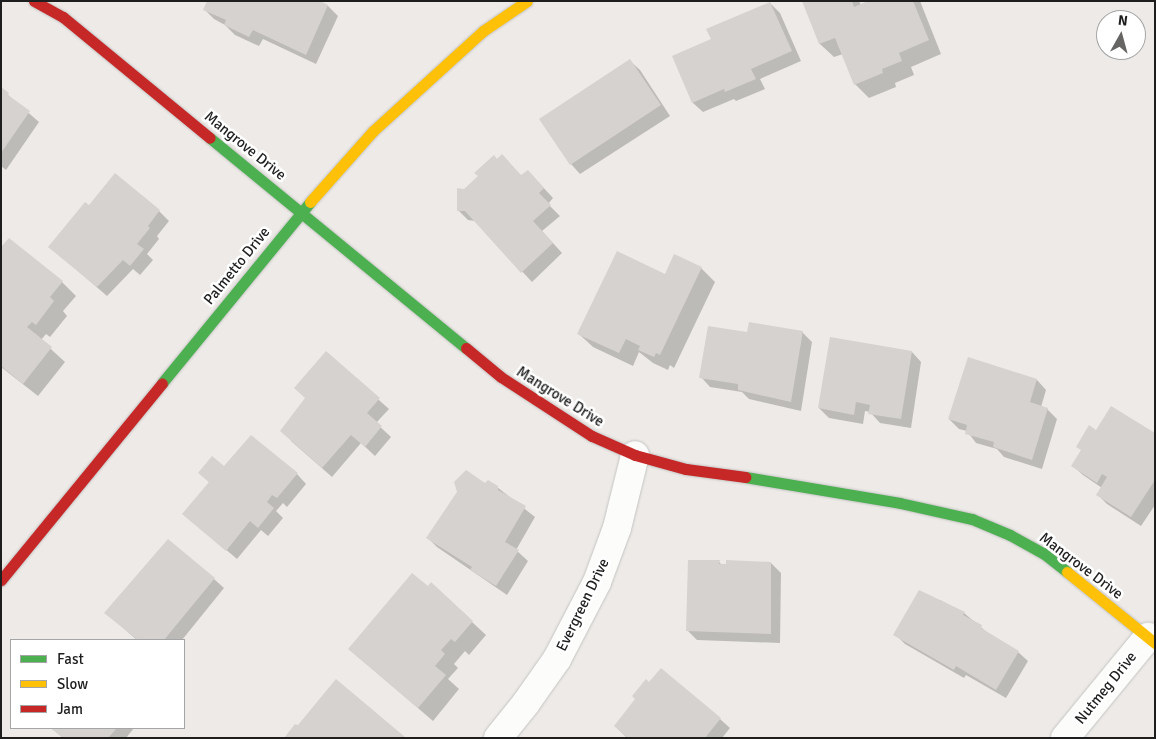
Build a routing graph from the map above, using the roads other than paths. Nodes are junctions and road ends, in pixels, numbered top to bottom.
1 (34, 1) edge
2 (527, 1) edge
3 (301, 212) junction
4 (635, 456) junction
5 (1, 580) edge
6 (1151, 640) edge
7 (498, 738) edge
8 (1065, 738) edge

1 - 3 street, Mangrove Drive
2 - 3 street, Palmetto Drive
3 - 4 street, Mangrove Drive
3 - 5 street, Palmetto Drive
4 - 6 street, Mangrove Drive
4 - 7 street, Evergreen Drive
6 - 8 street, Nutmeg Drive

